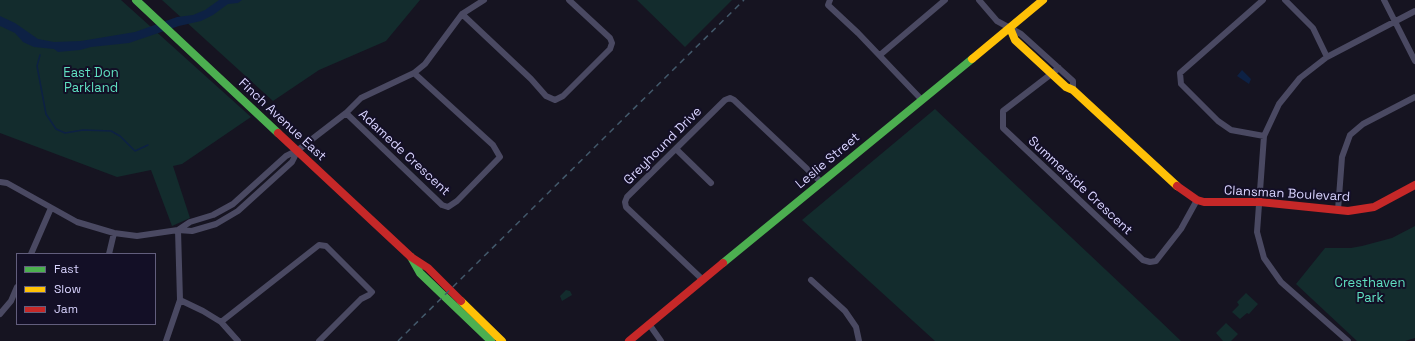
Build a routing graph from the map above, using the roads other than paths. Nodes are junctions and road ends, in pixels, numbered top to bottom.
1 (136, 0) edge
2 (484, 0) edge
3 (569, 0) edge
4 (830, 0) edge
5 (945, 0) edge
6 (979, 0) edge
7 (1043, 0) edge
8 (1264, 0) edge
9 (1285, 0) edge
10 (1384, 0) edge
11 (1415, 11) edge
12 (462, 14) junction
13 (1394, 21) junction
14 (1010, 28) junction
15 (880, 55) junction
16 (1326, 57) junction
17 (1415, 60) edge
18 (1059, 68) junction
19 (414, 73) junction
20 (1052, 73) junction
21 (1073, 90) junction
22 (1415, 97) edge
23 (921, 99) junction
24 (346, 113) junction
25 (1264, 136) junction
26 (676, 149) junction
27 (298, 150) junction
28 (0, 182) edge
29 (711, 183) dead end
30 (822, 183) junction
31 (1415, 186) edge
32 (1197, 200) junction
33 (1260, 202) junction
34 (51, 208) junction
35 (1338, 210) junction
36 (178, 230) junction
37 (114, 233) junction
38 (31, 253) edge
39 (109, 253) edge
40 (411, 257) junction
41 (703, 280) junction
42 (811, 280) dead end
43 (16, 289) edge
44 (180, 300) junction
45 (0, 314) edge
46 (220, 322) junction
47 (649, 324) junction
48 (166, 341) edge
49 (238, 341) edge
50 (319, 341) edge
51 (491, 341) edge
52 (502, 341) edge
53 (629, 341) edge
54 (661, 341) edge
55 (858, 341) edge
56 (1348, 341) edge

1 - 27 main road, Finch Avenue East
2 - 12 street
3 - 12 street
4 - 15 street
5 - 15 street
6 - 14 street
7 - 14 main road, Leslie Street
8 - 25 street
9 - 16 street
10 - 13 street
11 - 13 street
12 - 19 street
13 - 16 street
13 - 17 street
14 - 18 street, Clansman Boulevard
14 - 20 main road, Clansman Boulevard
14 - 23 main road, Leslie Street
15 - 23 street
16 - 25 street
18 - 20 street, Summerside Crescent
18 - 21 street, Clansman Boulevard
19 - 24 street
19 - 24 street, Adamede Crescent
20 - 21 main road, Clansman Boulevard
20 - 32 street, Summerside Crescent
21 - 32 main road, Clansman Boulevard
22 - 35 street
23 - 30 main road, Leslie Street
24 - 27 street
25 - 33 street
26 - 29 street
26 - 30 street, Greyhound Drive
26 - 41 street, Greyhound Drive
27 - 36 street
27 - 36 street
27 - 40 main road, Finch Avenue East
28 - 34 street
30 - 41 main road, Leslie Street
31 - 35 main road, Clansman Boulevard
32 - 33 main road, Clansman Boulevard
33 - 35 main road, Clansman Boulevard
33 - 56 street
34 - 37 street
34 - 38 street
36 - 37 street
36 - 44 street
37 - 39 street
40 - 51 main road, Finch Avenue East
40 - 52 main road, Finch Avenue East
41 - 47 main road, Leslie Street
42 - 55 street
43 - 45 street
44 - 46 street
44 - 48 street
46 - 49 street
46 - 50 street
47 - 53 main road, Leslie Street
47 - 54 street

